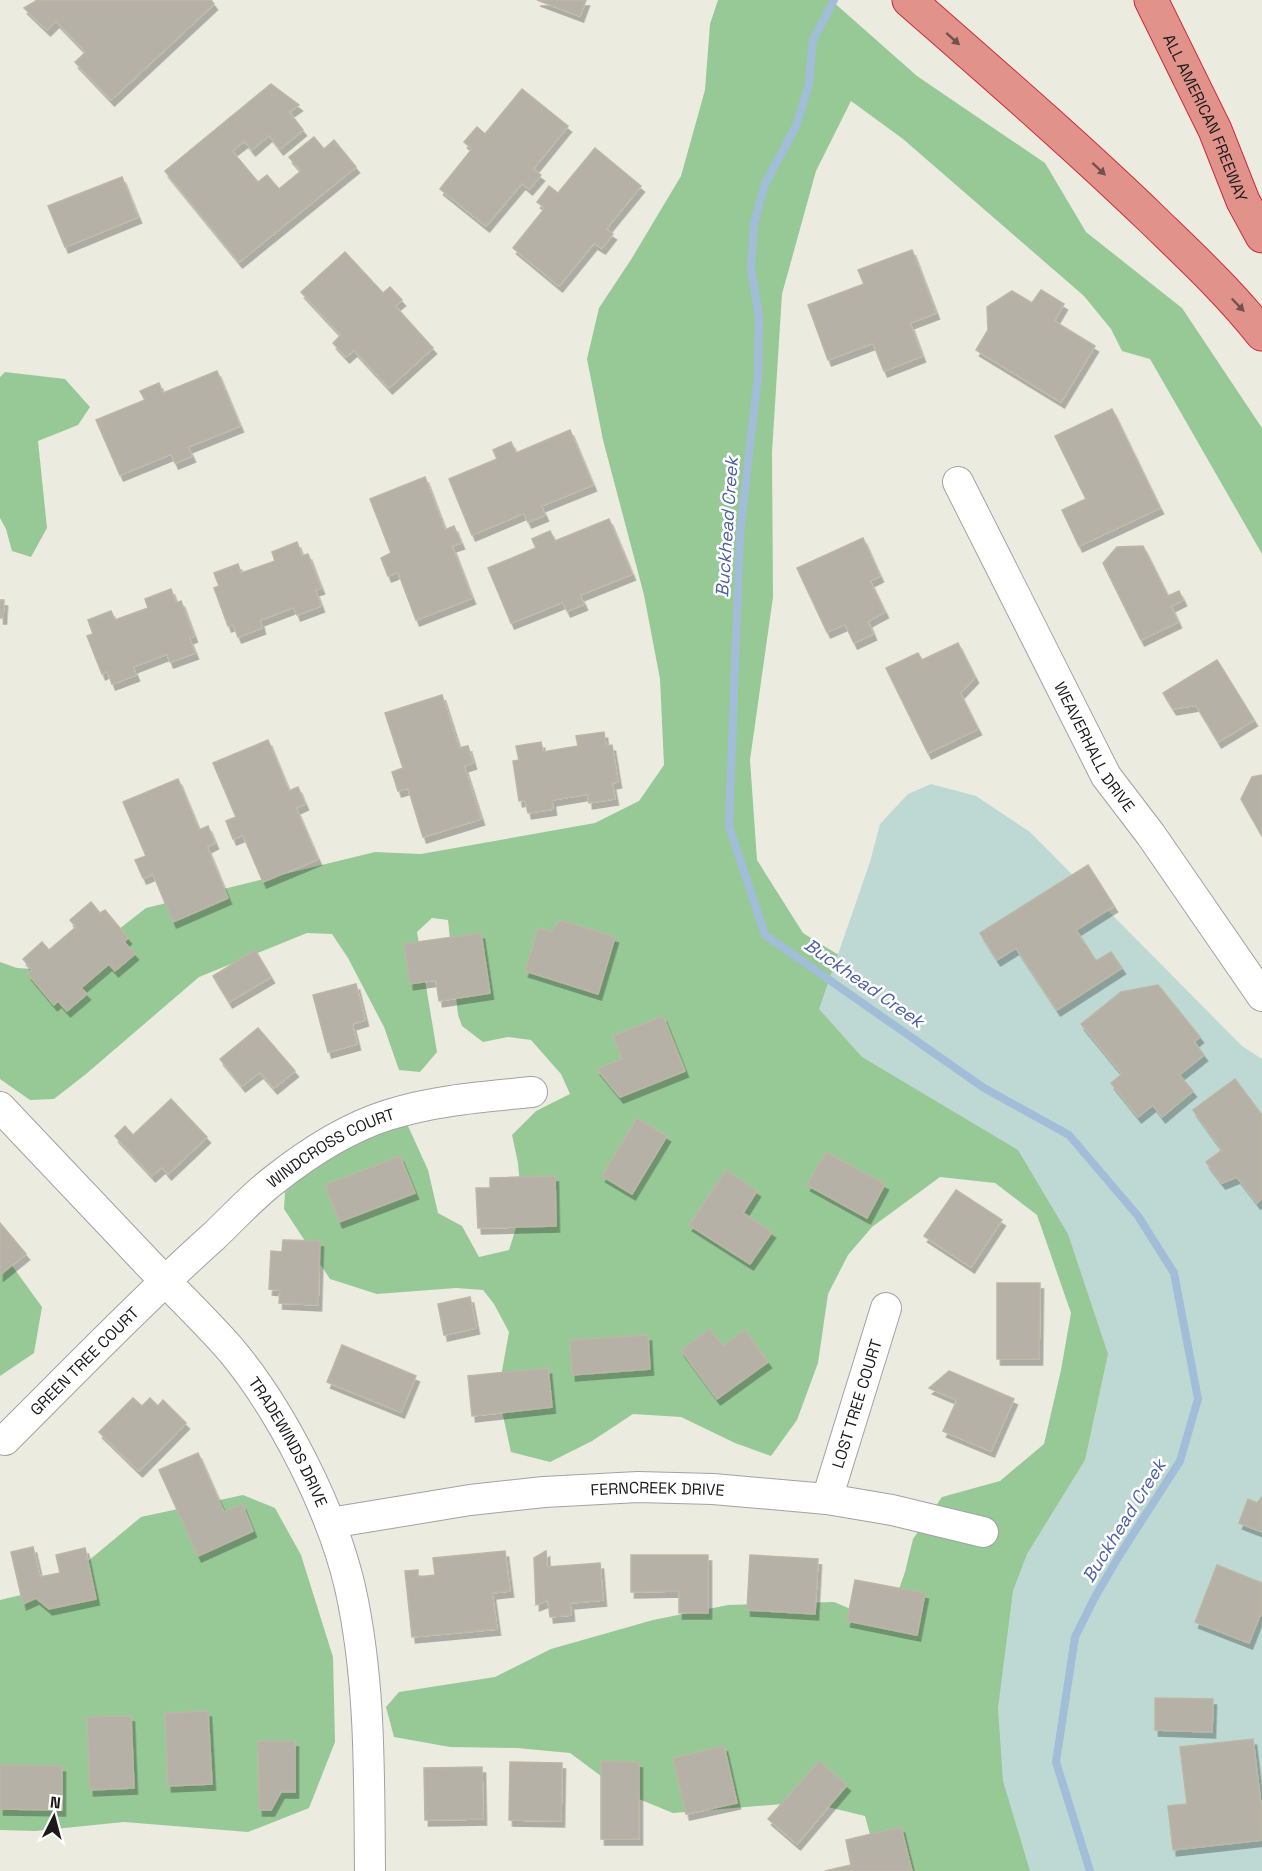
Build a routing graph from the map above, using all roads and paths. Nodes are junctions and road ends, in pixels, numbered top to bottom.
1 (909, 0) edge
2 (1151, 0) edge
3 (1262, 236) edge
4 (1262, 333) edge
5 (958, 482) dead end
6 (1262, 996) edge
7 (532, 1092) dead end
8 (0, 1107) edge
9 (164, 1281) junction
10 (886, 1308) dead end
11 (6, 1440) dead end
12 (826, 1498) junction
13 (330, 1523) junction
14 (983, 1532) dead end
15 (370, 1871) edge

1 -> 4 highway
2 - 3 highway, ALL AMERICAN FREEWAY
5 - 6 street, WEAVERHALL DRIVE
7 - 9 street, WINDCROSS COURT
8 - 9 street, TRADEWINDS DRIVE
9 - 11 street, GREEN TREE COURT
9 - 13 street, TRADEWINDS DRIVE
10 - 12 street, LOST TREE COURT
12 - 13 street, FERNCREEK DRIVE
12 - 14 street, FERNCREEK DRIVE
13 - 15 street, TRADEWINDS DRIVE

